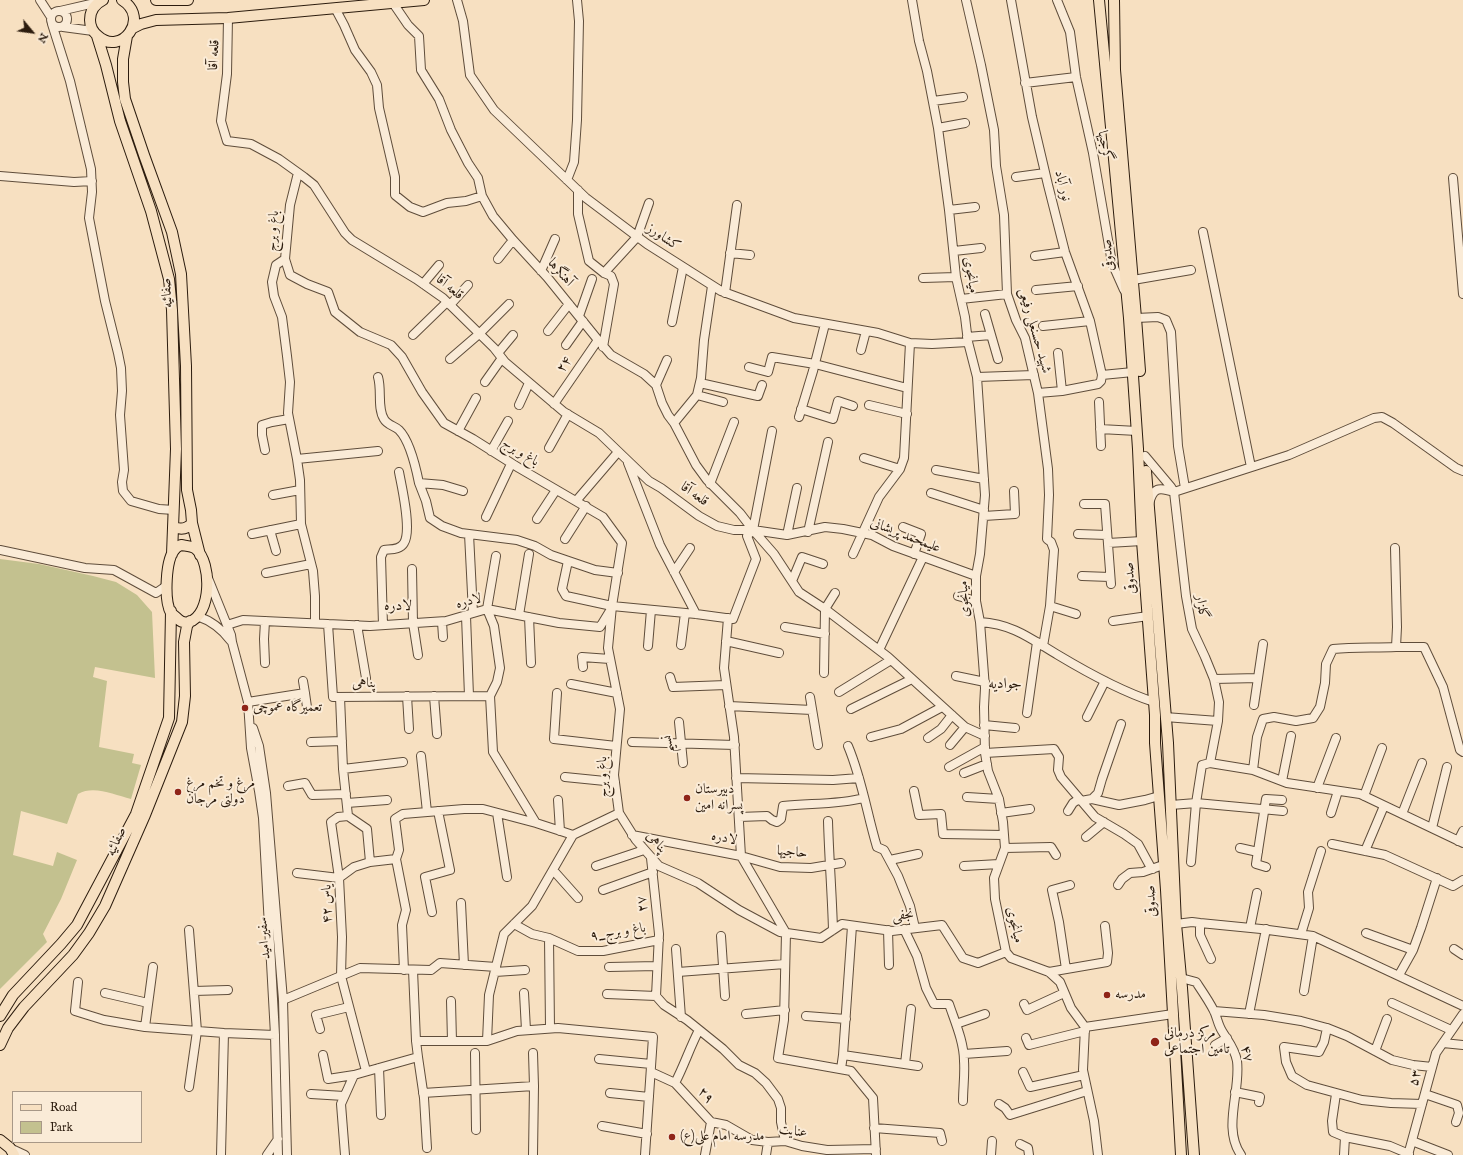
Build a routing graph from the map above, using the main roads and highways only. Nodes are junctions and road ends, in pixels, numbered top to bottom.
1 (122, 0) edge
2 (156, 0) edge
3 (188, 0) edge
4 (313, 0) edge
5 (424, 0) edge
6 (1099, 0) edge
7 (1114, 0) edge
8 (101, 1) edge
9 (323, 4) edge
10 (310, 10) junction
11 (130, 32) junction
12 (95, 33) junction
13 (144, 155) junction
14 (133, 158) junction
15 (174, 366) junction
16 (186, 366) junction
17 (192, 523) junction
18 (174, 527) junction
19 (172, 554) junction
20 (200, 555) junction
21 (170, 611) junction
22 (194, 619) junction
23 (1159, 703) junction
24 (1155, 716) junction
25 (1165, 717) junction
26 (0, 1016) edge
27 (0, 1045) edge
28 (1179, 1119) junction
29 (1192, 1119) junction
30 (0, 1134) edge
31 (0, 1140) edge
32 (12, 1151) edge
33 (1181, 1155) edge
34 (1194, 1155) edge

1 - 11 main road, صفائیه
2 - 3 main road
4 - 10 main road
5 - 9 main road
6 - 23 main road, صدوقی
7 - 23 main road, صدوقی
8 - 12 main road, صفائیه
9 - 10 main road
10 - 11 main road
11 - 12 main road
11 - 13 main road, صفائیه
12 - 14 main road, صفائیه
13 - 14 main road
13 - 16 main road, صفائیه
14 - 15 main road, صفائیه
15 - 16 main road
15 - 18 main road, صفائیه
16 - 17 main road, صفائیه
17 - 18 main road
17 - 20 main road, صفائیه
18 - 19 main road, صفائیه
19 - 20 main road
19 - 21 main road, صفائیه
20 - 22 main road, صفائیه
21 - 22 main road
21 - 26 main road, صفائیه
22 - 27 main road, صفائیه
23 - 24 main road, صدوقی
23 - 25 main road, صدوقی
24 - 25 main road
24 - 28 main road, صدوقی
25 - 29 main road, صدوقی
28 - 29 main road
28 - 33 main road, صدوقی
29 - 34 main road, صدوقی
30 - 32 main road
31 - 32 main road

